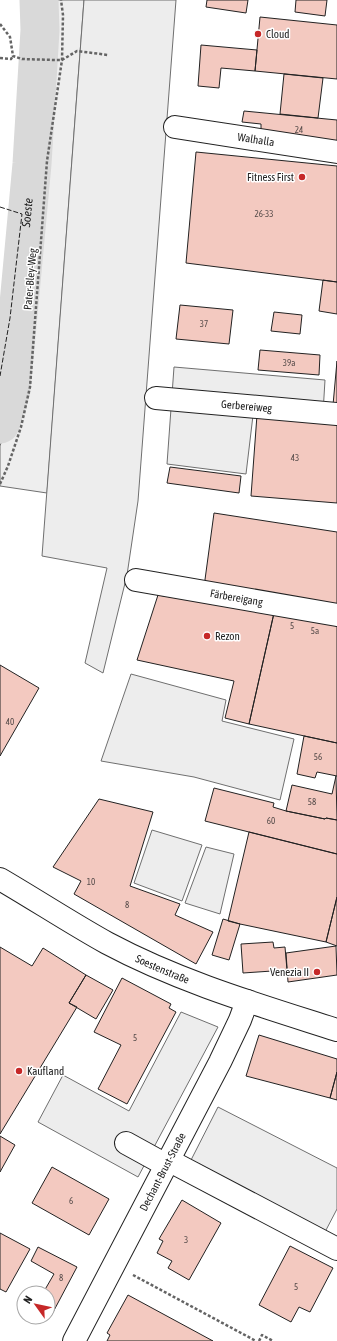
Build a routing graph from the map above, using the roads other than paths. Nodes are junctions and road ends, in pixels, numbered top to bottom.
1 (175, 127) dead end
2 (337, 152) edge
3 (156, 398) dead end
4 (332, 414) edge
5 (136, 580) dead end
6 (337, 615) edge
7 (0, 879) edge
8 (247, 1001) junction
9 (337, 1030) edge
10 (126, 1144) dead end
11 (167, 1162) junction
12 (337, 1249) edge
13 (74, 1341) edge

1 - 2 street, Walhalla
3 - 4 street, Gerbereiweg
5 - 6 street, Färbereigang
7 - 8 street, Soestenstraße
8 - 9 street, Soestenstraße
8 - 11 street, Dechant-Brust-Straße
10 - 11 street
11 - 12 street
11 - 13 street, Dechant-Brust-Straße

